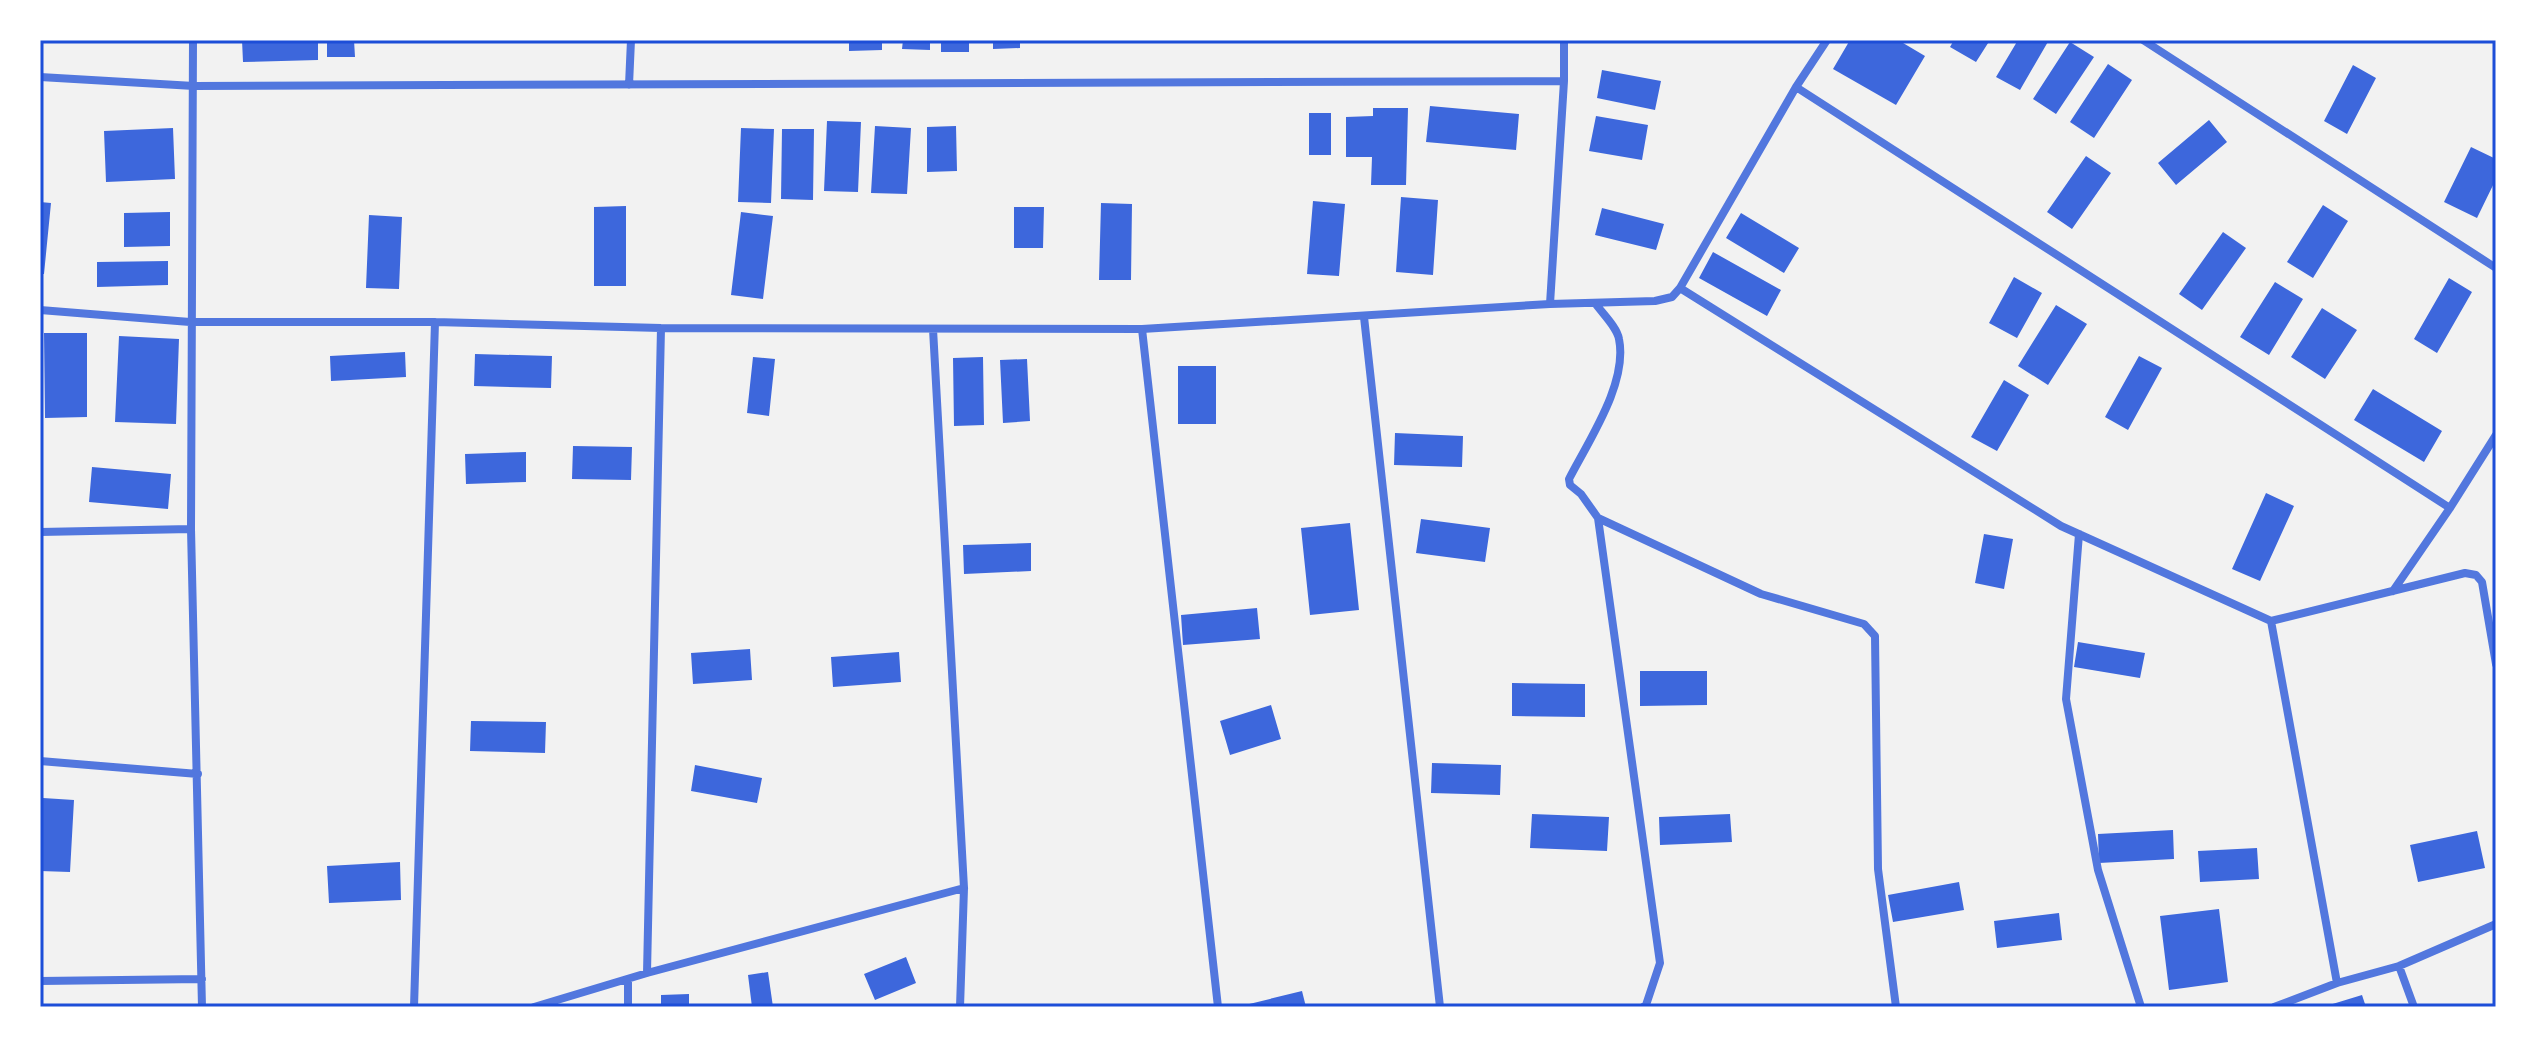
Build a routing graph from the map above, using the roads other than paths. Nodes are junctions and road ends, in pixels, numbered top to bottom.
1 (193, 40) edge
2 (631, 40) edge
3 (1564, 40) edge
4 (1827, 40) edge
5 (2143, 40) edge
6 (40, 77) edge
7 (1564, 81) junction
8 (629, 85) junction
9 (194, 86) junction
10 (1796, 87) junction
11 (2496, 268) edge
12 (1680, 288) junction
13 (1595, 303) junction
14 (1550, 304) junction
15 (40, 310) edge
16 (1364, 317) junction
17 (190, 322) junction
18 (435, 322) junction
19 (661, 328) junction
20 (933, 329) junction
21 (1142, 329) junction
22 (2496, 435) edge
23 (2450, 508) junction
24 (1598, 518) junction
25 (191, 529) junction
26 (40, 532) edge
27 (2079, 534) junction
28 (2393, 591) junction
29 (2271, 621) junction
30 (2496, 664) edge
31 (40, 761) edge
32 (198, 774) junction
33 (964, 888) junction
34 (2496, 924) edge
35 (2399, 966) junction
36 (647, 973) junction
37 (202, 979) junction
38 (40, 981) edge
39 (628, 981) junction
40 (2337, 983) junction
41 (202, 1007) edge
42 (414, 1007) edge
43 (534, 1007) edge
44 (628, 1007) edge
45 (960, 1007) edge
46 (1218, 1007) edge
47 (1440, 1007) edge
48 (1643, 1007) edge
49 (1896, 1007) edge
50 (2141, 1007) edge
51 (2274, 1007) edge
52 (2414, 1007) edge

1 - 9 street
2 - 8 street
3 - 7 street
4 - 10 street
5 - 11 street
6 - 9 street
7 - 8 street
7 - 14 street
8 - 9 street
9 - 17 street
10 - 12 street
10 - 23 street
12 - 13 street
12 - 27 street
13 - 14 street
13 - 24 street
14 - 16 street
15 - 17 street
16 - 21 street
16 - 47 street
17 - 18 street
17 - 25 street
18 - 19 street
18 - 42 street
19 - 20 street
19 - 36 street
20 - 21 street
20 - 33 street
21 - 46 street
22 - 23 street
23 - 28 street
24 - 48 street
24 - 49 street
25 - 26 street
25 - 32 street
27 - 29 street
27 - 50 street
28 - 29 street
28 - 30 street
29 - 40 street
31 - 32 street
32 - 37 street
33 - 36 street
33 - 45 street
34 - 35 street
35 - 40 street
35 - 52 street
36 - 39 street
37 - 38 street
37 - 41 street
39 - 43 street
39 - 44 street
40 - 51 street

